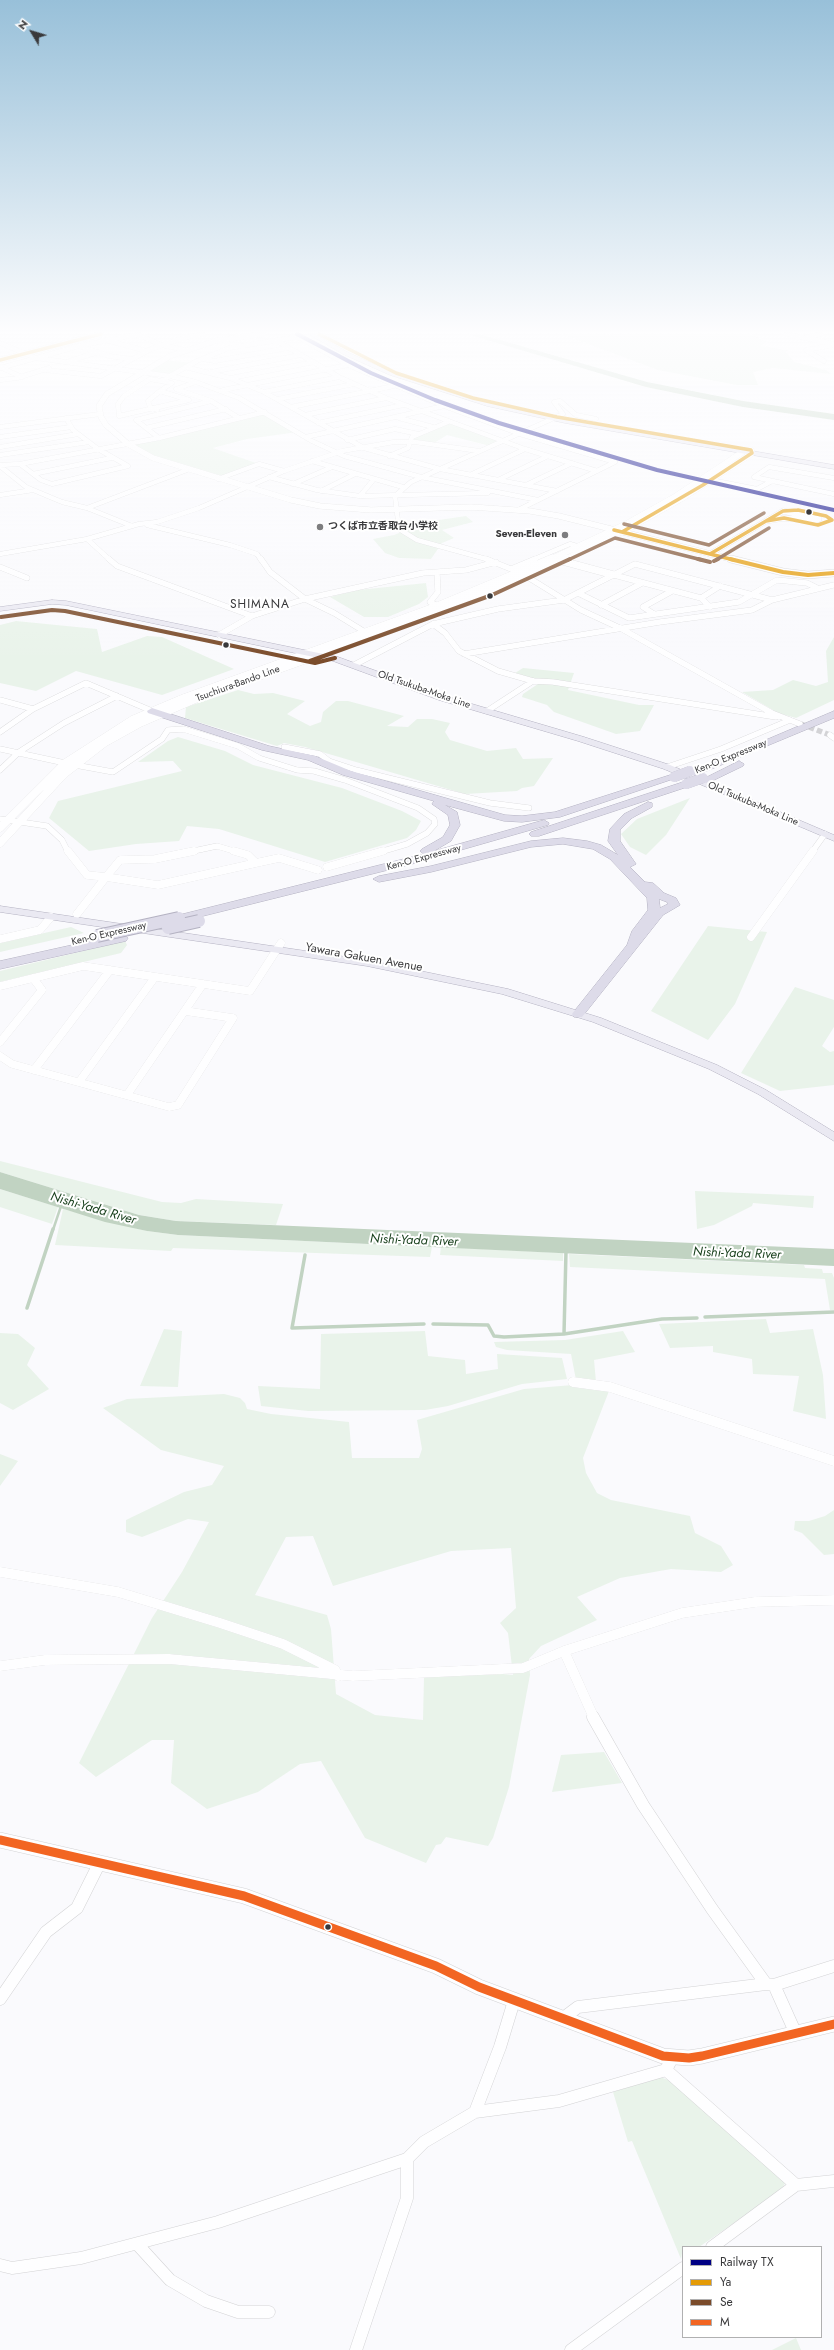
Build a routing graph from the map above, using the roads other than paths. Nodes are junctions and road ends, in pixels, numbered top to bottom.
1 (20, 444) edge
2 (32, 444) edge
3 (79, 444) edge
4 (91, 444) edge
5 (128, 444) joint
6 (319, 444) edge
7 (355, 444) edge
8 (386, 444) edge
9 (409, 444) edge
10 (423, 444) edge
11 (497, 444) edge
12 (510, 444) edge
13 (553, 444) edge
14 (702, 444) edge
15 (708, 444) edge
16 (0, 447) edge
17 (364, 448) junction
18 (525, 449) junction
19 (39, 450) junction
20 (98, 450) junction
21 (479, 451) junction
22 (744, 451) junction
23 (752, 451) junction
24 (336, 453) junction
25 (0, 456) edge
26 (389, 456) junction
27 (548, 456) junction
28 (111, 458) junction
29 (312, 461) junction
30 (572, 463) junction
31 (834, 463) edge
32 (20, 464) junction
33 (0, 466) edge
34 (332, 467) junction
35 (834, 467) edge
36 (440, 469) junction
37 (187, 470) junction
38 (284, 471) junction
39 (597, 471) junction
40 (834, 473) edge
41 (33, 474) junction
42 (355, 474) junction
43 (470, 475) junction
44 (268, 477) junction
45 (828, 477) junction
46 (421, 478) junction
47 (834, 478) edge
48 (218, 479) junction
49 (374, 479) junction
50 (498, 480) junction
51 (711, 480) junction
52 (772, 482) junction
53 (293, 484) junction
54 (526, 485) junction
55 (244, 487) junction
56 (403, 487) junction
57 (34, 490) junction
58 (321, 491) junction
59 (491, 491) junction
60 (556, 491) junction
61 (834, 494) edge
62 (0, 495) edge
63 (360, 496) junction
64 (395, 496) junction
65 (538, 500) junction
66 (87, 508) junction
67 (398, 509) junction
68 (518, 510) junction
69 (778, 513) junction
70 (788, 518) junction
71 (765, 521) junction
72 (145, 525) junction
73 (132, 526) junction
74 (614, 530) junction
75 (622, 532) junction
76 (87, 539) junction
77 (580, 547) junction
78 (0, 554) edge
79 (710, 554) junction
80 (562, 561) junction
81 (496, 562) junction
82 (0, 568) edge
83 (511, 569) junction
84 (437, 573) junction
85 (834, 573) edge
86 (524, 575) junction
87 (614, 575) junction
88 (27, 578) dead end
89 (642, 583) junction
90 (834, 585) edge
91 (720, 586) junction
92 (817, 588) junction
93 (672, 591) junction
94 (578, 593) junction
95 (752, 594) junction
96 (701, 598) junction
97 (305, 600) junction
98 (564, 600) junction
99 (772, 600) junction
100 (601, 605) junction
101 (438, 606) junction
102 (710, 607) junction
103 (0, 609) edge
104 (654, 614) junction
105 (252, 616) junction
106 (434, 624) junction
107 (622, 628) junction
108 (365, 632) junction
109 (219, 635) junction
110 (307, 653) junction
111 (464, 654) junction
112 (317, 655) junction
113 (354, 664) junction
114 (533, 681) junction
115 (118, 696) junction
116 (0, 700) edge
117 (33, 709) junction
118 (487, 711) junction
119 (156, 712) junction
120 (834, 714) edge
121 (781, 717) junction
122 (790, 720) junction
123 (834, 723) edge
124 (0, 724) edge
125 (800, 724) tunnel mouth
126 (8, 726) junction
127 (0, 732) edge
128 (284, 747) dead end
129 (266, 748) junction
130 (0, 749) edge
131 (19, 752) junction
132 (65, 762) junction
133 (75, 765) junction
134 (667, 767) junction
135 (0, 770) edge
136 (698, 775) junction
137 (682, 781) junction
138 (429, 787) junction
139 (423, 792) dead end
140 (414, 798) dead end
141 (406, 803) junction
142 (529, 808) dead end
143 (4, 820) edge
144 (19, 822) junction
145 (0, 828) edge
146 (825, 834) junction
147 (834, 838) edge
148 (0, 843) edge
149 (256, 863) junction
150 (327, 867) dead end
151 (318, 870) dead end
152 (106, 877) junction
153 (373, 880) junction
154 (0, 902) edge
155 (0, 909) edge
156 (77, 914) junction
157 (201, 916) junction
158 (51, 917) junction
159 (751, 937) dead end
160 (0, 939) edge
161 (634, 944) junction
162 (279, 947) junction
163 (0, 958) edge
164 (0, 965) edge
165 (110, 970) junction
166 (155, 977) junction
167 (33, 978) junction
168 (203, 984) junction
169 (0, 986) edge
170 (185, 1011) junction
171 (580, 1012) junction
172 (0, 1042) edge
173 (0, 1056) edge
174 (34, 1070) junction
175 (79, 1082) junction
176 (127, 1095) junction
177 (834, 1137) edge
178 (573, 1382) dead end
179 (834, 1461) edge
180 (0, 1572) edge
181 (834, 1600) edge
182 (564, 1650) junction
183 (0, 1666) edge
184 (338, 1676) junction
185 (0, 1840) edge
186 (100, 1862) junction
187 (834, 1966) edge
188 (770, 1985) junction
189 (0, 1999) edge
190 (514, 2001) junction
191 (561, 2019) junction
192 (834, 2024) edge
193 (796, 2034) junction
194 (669, 2064) junction
195 (475, 2112) junction
196 (407, 2159) junction
197 (834, 2181) edge
198 (796, 2185) junction
199 (138, 2245) junction
200 (713, 2246) edge
201 (0, 2265) edge
202 (682, 2269) edge
203 (269, 2312) dead end
204 (577, 2348) edge
205 (356, 2350) edge

1 - 16 street
2 - 19 street
3 - 19 street
4 - 20 street
5 - 20 street
5 - 37 street
6 - 24 street
7 - 17 street
8 - 17 street
9 - 26 street
10 - 21 street
11 - 21 street
12 - 18 street
13 - 39 street
14 - 22 main road
15 - 23 main road
17 - 24 street
17 - 26 street
18 - 27 street
18 - 43 street
19 - 25 street
20 - 28 street
20 - 32 street
21 - 36 street
22 - 23 main road
22 - 74 main road, Tsuchiura-Bando Line
23 - 31 main road
23 - 35 main road
23 - 51 main road, Tsuchiura-Bando Line
24 - 29 street
24 - 46 street
26 - 36 street
27 - 30 street
27 - 50 street
28 - 41 street
28 - 41 street
29 - 34 street
29 - 38 street
30 - 39 street
30 - 54 street
32 - 33 street
32 - 41 street
33 - 57 street
34 - 42 street
34 - 53 street
36 - 43 street
36 - 46 street
37 - 48 street
37 - 66 street
38 - 44 street
38 - 48 street
39 - 60 street
40 - 45 street
42 - 49 street
42 - 58 street
43 - 50 street
44 - 53 street
44 - 55 street
45 - 47 street
45 - 52 street
46 - 56 street
46 - 59 street
48 - 55 street
49 - 56 street
49 - 63 street
50 - 54 street
51 - 52 street
51 - 75 main road, Tsuchiura-Bando Line
52 - 61 street
53 - 58 street
54 - 60 street
55 - 67 street
55 - 72 street
56 - 64 street
57 - 62 street
57 - 66 street
58 - 63 street
59 - 64 street
59 - 65 street
60 - 65 street
63 - 64 street
64 - 67 street
65 - 68 street
66 - 73 street
67 - 68 street
67 - 81 street
68 - 74 street
69 - 70 street
69 - 70 street
69 - 71 street
70 - 71 street
71 - 79 street
72 - 73 street
72 - 97 street
73 - 76 street
74 - 75 street
74 - 77 main road, Tsuchiura-Bando Line
75 - 79 street
75 - 80 main road, Tsuchiura-Bando Line
76 - 78 street
76 - 105 street
77 - 83 street
77 - 86 main road, Tsuchiura-Bando Line
79 - 85 street
80 - 86 main road, Tsuchiura-Bando Line
80 - 87 street
81 - 83 street
81 - 84 street
82 - 88 street
83 - 86 street
84 - 97 street
84 - 101 street
86 - 98 street
86 - 101 main road, Tsuchiura-Bando Line
86 - 112 main road, Tsuchiura-Bando Line
87 - 89 street
87 - 91 street
87 - 94 street
89 - 93 street
89 - 100 street
90 - 92 street
91 - 95 street
91 - 96 street
92 - 95 street
92 - 99 street
93 - 96 street
93 - 104 street
94 - 98 street
94 - 100 street
95 - 99 street
95 - 102 street
96 - 102 street
97 - 105 street
97 - 108 street
98 - 106 street
98 - 107 street
99 - 107 street
100 - 104 street
101 - 108 main road, Tsuchiura-Bando Line
102 - 104 street
103 - 109 main road, Old Tsukuba-Moka Line
105 - 109 street
106 - 111 street
106 - 113 street
107 - 111 street
107 - 121 street
108 - 110 main road, Tsuchiura-Bando Line
109 - 110 main road, Old Tsukuba-Moka Line
110 - 112 main road, Old Tsukuba-Moka Line
110 - 119 main road, Tsuchiura-Bando Line
111 - 114 street
112 - 113 main road, Old Tsukuba-Moka Line
112 - 119 main road, Tsuchiura-Bando Line
113 - 118 main road, Old Tsukuba-Moka Line
114 - 118 street
114 - 121 street
115 - 117 street
115 - 119 street
115 - 131 street
116 - 117 street
117 - 126 street
118 - 134 main road, Old Tsukuba-Moka Line
119 - 129 highway
119 - 132 main road, Tsuchiura-Bando Line
119 - 133 main road, Tsuchiura-Bando Line
120 - 136 highway, Ken-O Expressway
121 - 122 street
122 - 125 street
122 - 134 street
123 - 136 highway, Ken-O Expressway
124 - 126 street
126 - 127 street
128 - 138 street
129 - 137 highway
129 - 157 highway
130 - 131 street
131 - 132 street
131 - 135 street
132 - 143 main road, Tsuchiura-Bando Line
133 - 141 street
133 - 144 main road, Tsuchiura-Bando Line
134 - 146 main road, Old Tsukuba-Moka Line
136 - 137 highway
136 - 137 highway, Ken-O Expressway, bridge
137 - 153 highway, Ken-O Expressway
137 - 157 highway, Ken-O Expressway
137 - 161 highway
138 - 139 street
138 - 142 street
140 - 141 street
141 - 150 street
143 - 144 street
143 - 145 main road, Tsuchiura-Bando Line
144 - 148 main road, Tsuchiura-Bando Line
144 - 152 street
146 - 147 main road, Old Tsukuba-Moka Line
146 - 159 street
149 - 151 street
149 - 152 street
149 - 152 street
152 - 156 street
153 - 157 highway, Ken-O Expressway
153 - 161 highway
154 - 156 main road, Yawara Gakuen Avenue
155 - 158 main road, Yawara Gakuen Avenue
156 - 162 main road, Yawara Gakuen Avenue
157 - 163 highway, Ken-O Expressway, bridge
157 - 164 highway, Ken-O Expressway, bridge
158 - 160 street
158 - 162 main road, Yawara Gakuen Avenue
161 - 171 highway
162 - 168 street
162 - 171 main road, Yawara Gakuen Avenue
165 - 166 street
165 - 167 street
165 - 174 street
166 - 168 street
166 - 175 street
167 - 169 street
167 - 172 street
168 - 170 street
170 - 176 street
170 - 176 street
171 - 177 main road, Yawara Gakuen Avenue
173 - 174 street
174 - 175 street
175 - 176 street
178 - 179 street
180 - 184 street
181 - 182 street
182 - 184 street
182 - 188 street
183 - 184 street
185 - 186 street
186 - 189 street
186 - 190 street
187 - 188 street
188 - 191 street
188 - 193 street
190 - 191 street
190 - 195 street
191 - 194 street
192 - 193 street
193 - 194 street
194 - 195 street
194 - 198 street
195 - 196 street
196 - 199 street
196 - 205 street
197 - 198 street
198 - 200 street
199 - 201 street
199 - 203 street
202 - 204 street

